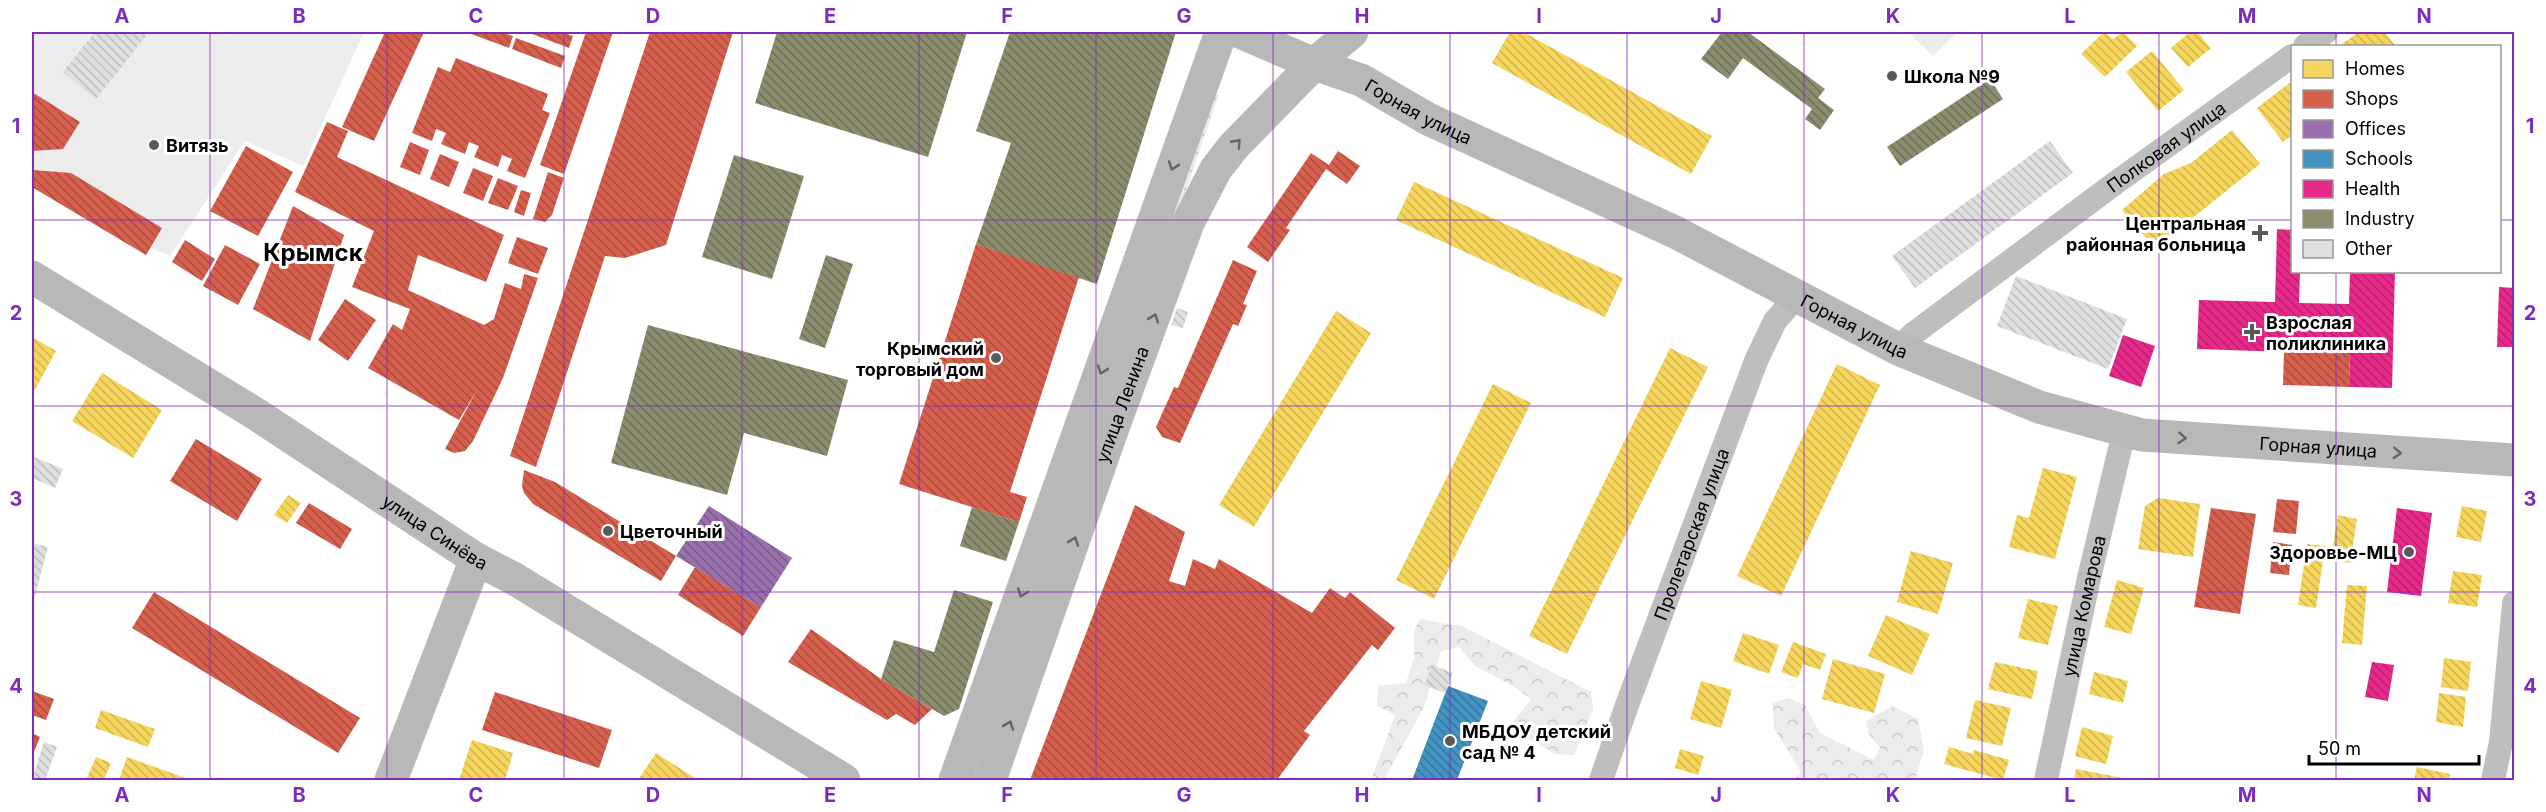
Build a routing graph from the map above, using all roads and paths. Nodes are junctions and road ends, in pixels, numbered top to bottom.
1 (1221, 32) edge
2 (1240, 32) edge
3 (1352, 32) edge
4 (2326, 32) edge
5 (2306, 45) edge
6 (2291, 57) edge
7 (1314, 64) junction
8 (32, 277) edge
9 (1798, 296) junction
10 (1898, 349) junction
11 (2124, 432) junction
12 (2514, 460) edge
13 (476, 559) junction
14 (2514, 603) edge
15 (392, 780) edge
16 (844, 780) edge
17 (955, 780) edge
18 (990, 780) edge
19 (1601, 780) edge
20 (2046, 780) edge
21 (2493, 780) edge

1 -> 17 main road, улица Ленина
2 - 7 main road, Горная улица
3 - 7 main road, улица Ленина
4 - 5 street
6 - 10 street, Полковая улица
7 - 9 main road, Горная улица
18 -> 7 main road, улица Ленина
8 - 13 main road, улица Синёва
9 - 10 main road, Горная улица
9 - 19 street, Пролетарская улица
10 - 11 main road, Горная улица
11 -> 12 main road, Горная улица
11 - 20 street, улица Комарова
13 - 15 main road
13 - 16 main road, улица Синёва
14 - 21 street

